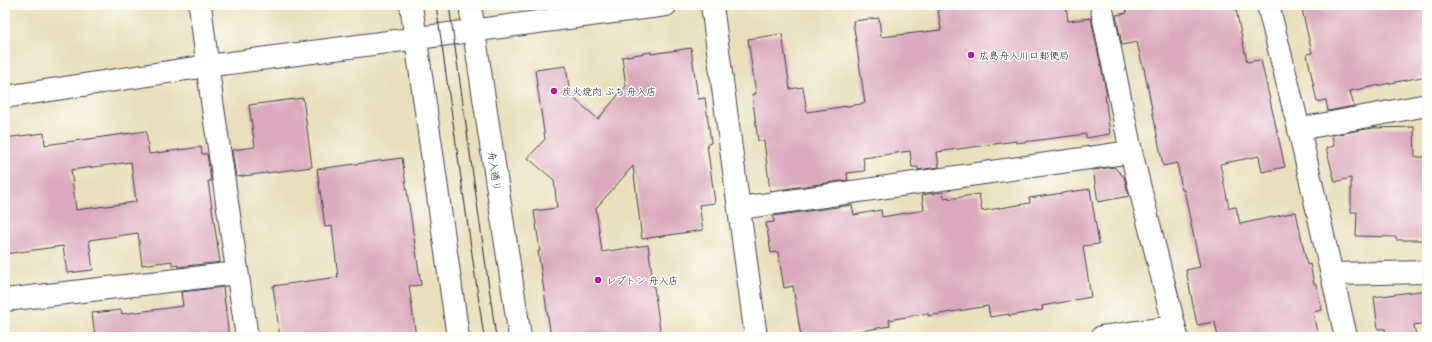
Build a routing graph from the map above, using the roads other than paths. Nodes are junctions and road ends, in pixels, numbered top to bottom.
1 (200, 5) edge
2 (412, 5) edge
3 (470, 5) edge
4 (666, 5) edge
5 (712, 5) edge
6 (1101, 5) edge
7 (1268, 5) edge
8 (474, 30) junction
9 (416, 38) junction
10 (207, 66) junction
11 (5, 97) edge
12 (1427, 105) edge
13 (1299, 129) junction
14 (1131, 152) junction
15 (740, 208) junction
16 (1427, 272) edge
17 (237, 273) junction
18 (1333, 274) junction
19 (5, 300) edge
20 (1176, 332) edge
21 (247, 337) edge
22 (458, 337) edge
23 (520, 337) edge
24 (756, 337) edge
25 (1102, 337) edge
26 (1346, 337) edge

1 - 10 street
2 - 9 street
3 - 8 street, 舟入通り
4 - 8 street
5 - 15 street
6 - 14 street
7 - 13 street
8 - 9 street
8 - 23 street, 舟入通り
9 - 10 street
9 - 22 street
10 - 11 street
10 - 17 street
12 - 13 street
13 - 18 street
14 - 15 street
14 - 20 street
15 - 24 street
16 - 18 street
17 - 19 street
17 - 21 street
18 - 26 street
20 - 25 street

